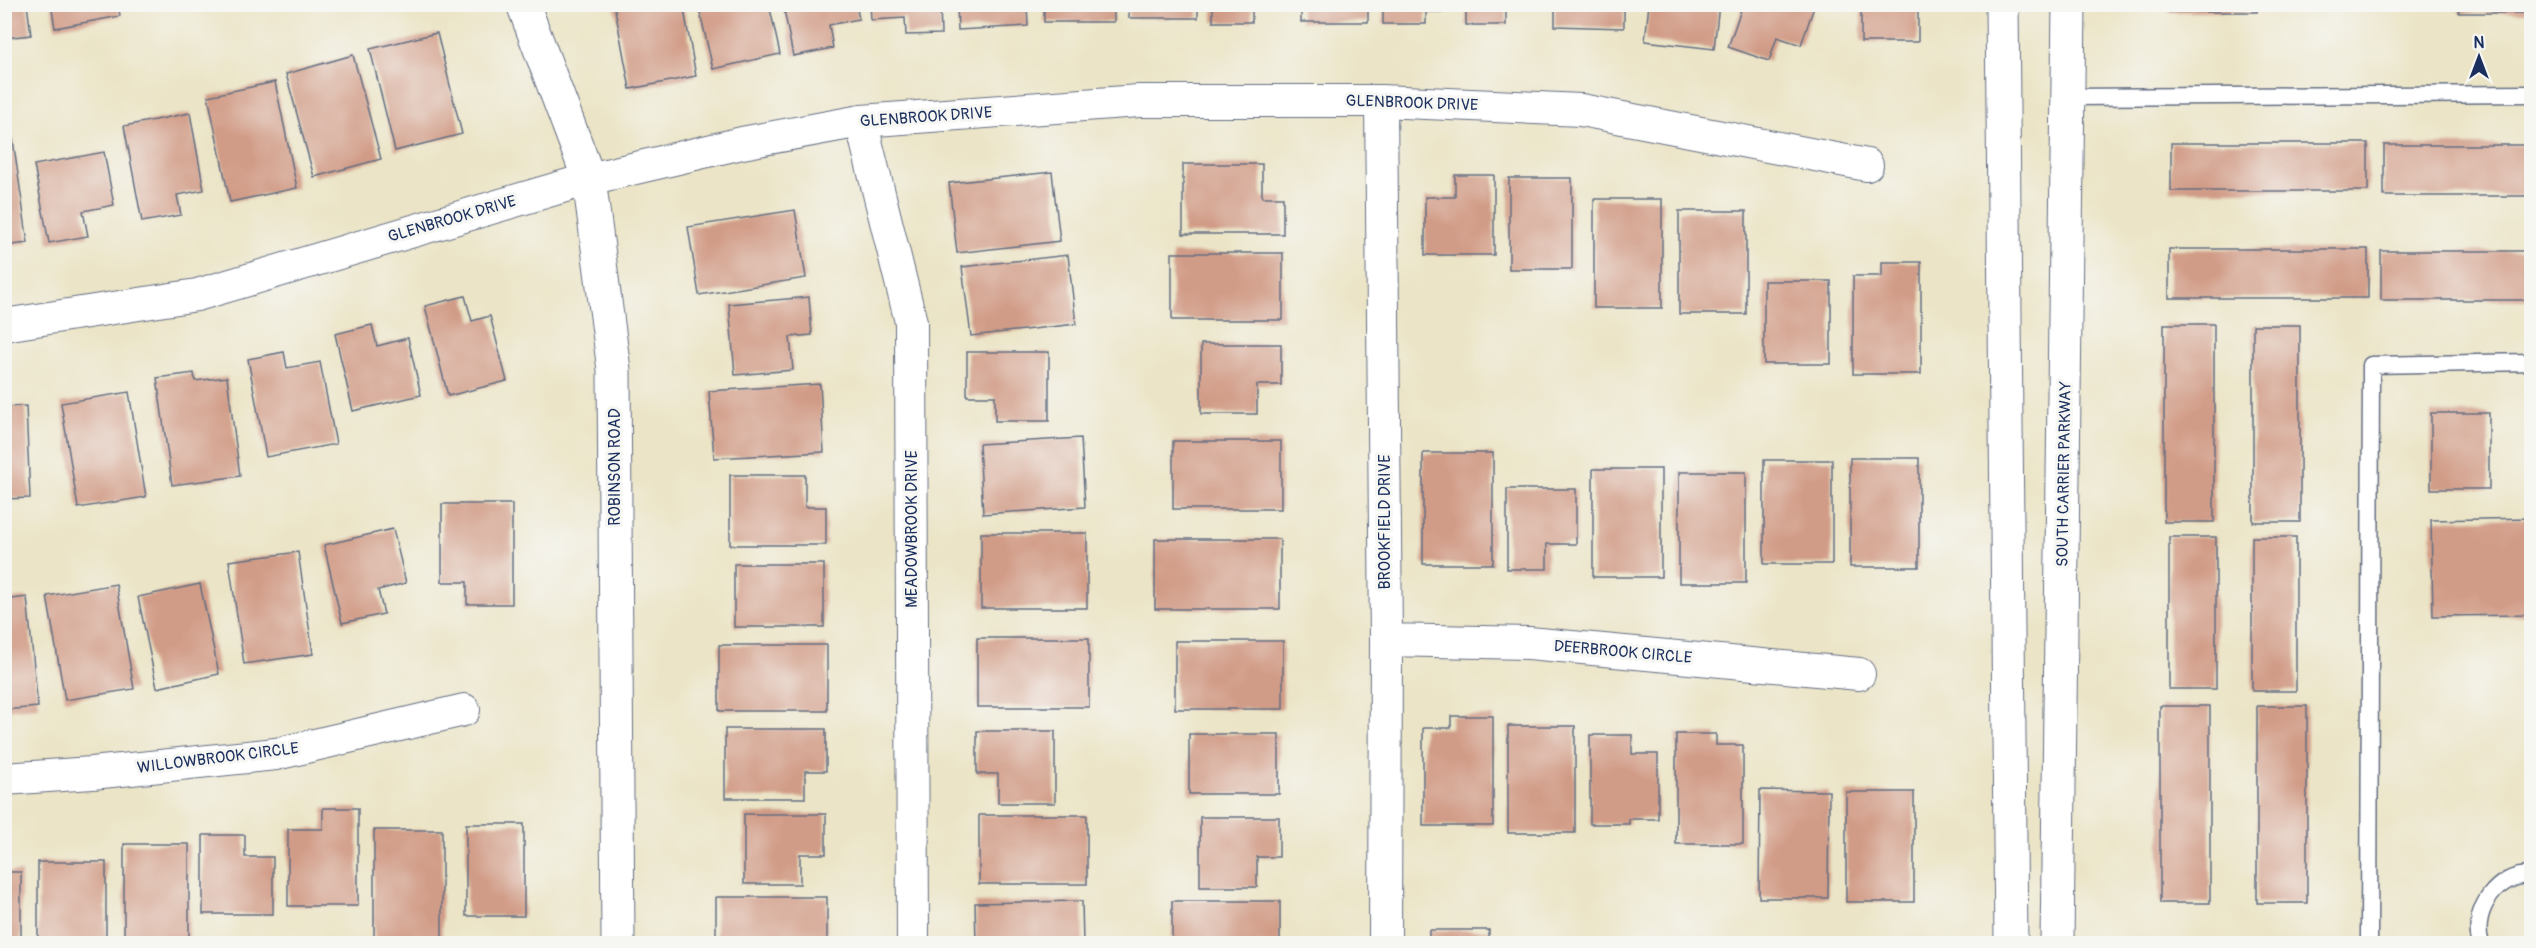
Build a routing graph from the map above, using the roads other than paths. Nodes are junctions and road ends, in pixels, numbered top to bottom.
1 (523, 4) edge
2 (2002, 4) edge
3 (2069, 4) edge
4 (2532, 94) edge
5 (2069, 98) junction
6 (1381, 101) junction
7 (861, 121) junction
8 (1867, 165) dead end
9 (589, 179) junction
10 (4, 325) edge
11 (2532, 362) edge
12 (1386, 640) junction
13 (1859, 674) dead end
14 (464, 710) dead end
15 (4, 779) edge
16 (2532, 875) edge
17 (618, 944) edge
18 (913, 944) edge
19 (1384, 944) edge
20 (2011, 944) edge
21 (2057, 944) edge
22 (2369, 944) edge
23 (2481, 944) edge

1 - 9 main road, ROBINSON ROAD
2 - 20 main road
3 - 5 main road, SOUTH CARRIER PARKWAY
4 - 5 lane
5 - 21 main road, SOUTH CARRIER PARKWAY
6 - 7 street, GLENBROOK DRIVE
6 - 8 street, GLENBROOK DRIVE
6 - 12 street, BROOKFIELD DRIVE
7 - 9 street, GLENBROOK DRIVE
7 - 18 street, MEADOWBROOK DRIVE
9 - 10 street, GLENBROOK DRIVE
9 - 17 main road, ROBINSON ROAD
11 - 22 lane
12 - 13 street, DEERBROOK CIRCLE
12 - 19 street, BROOKFIELD DRIVE
14 - 15 street, WILLOWBROOK CIRCLE
16 - 23 lane

